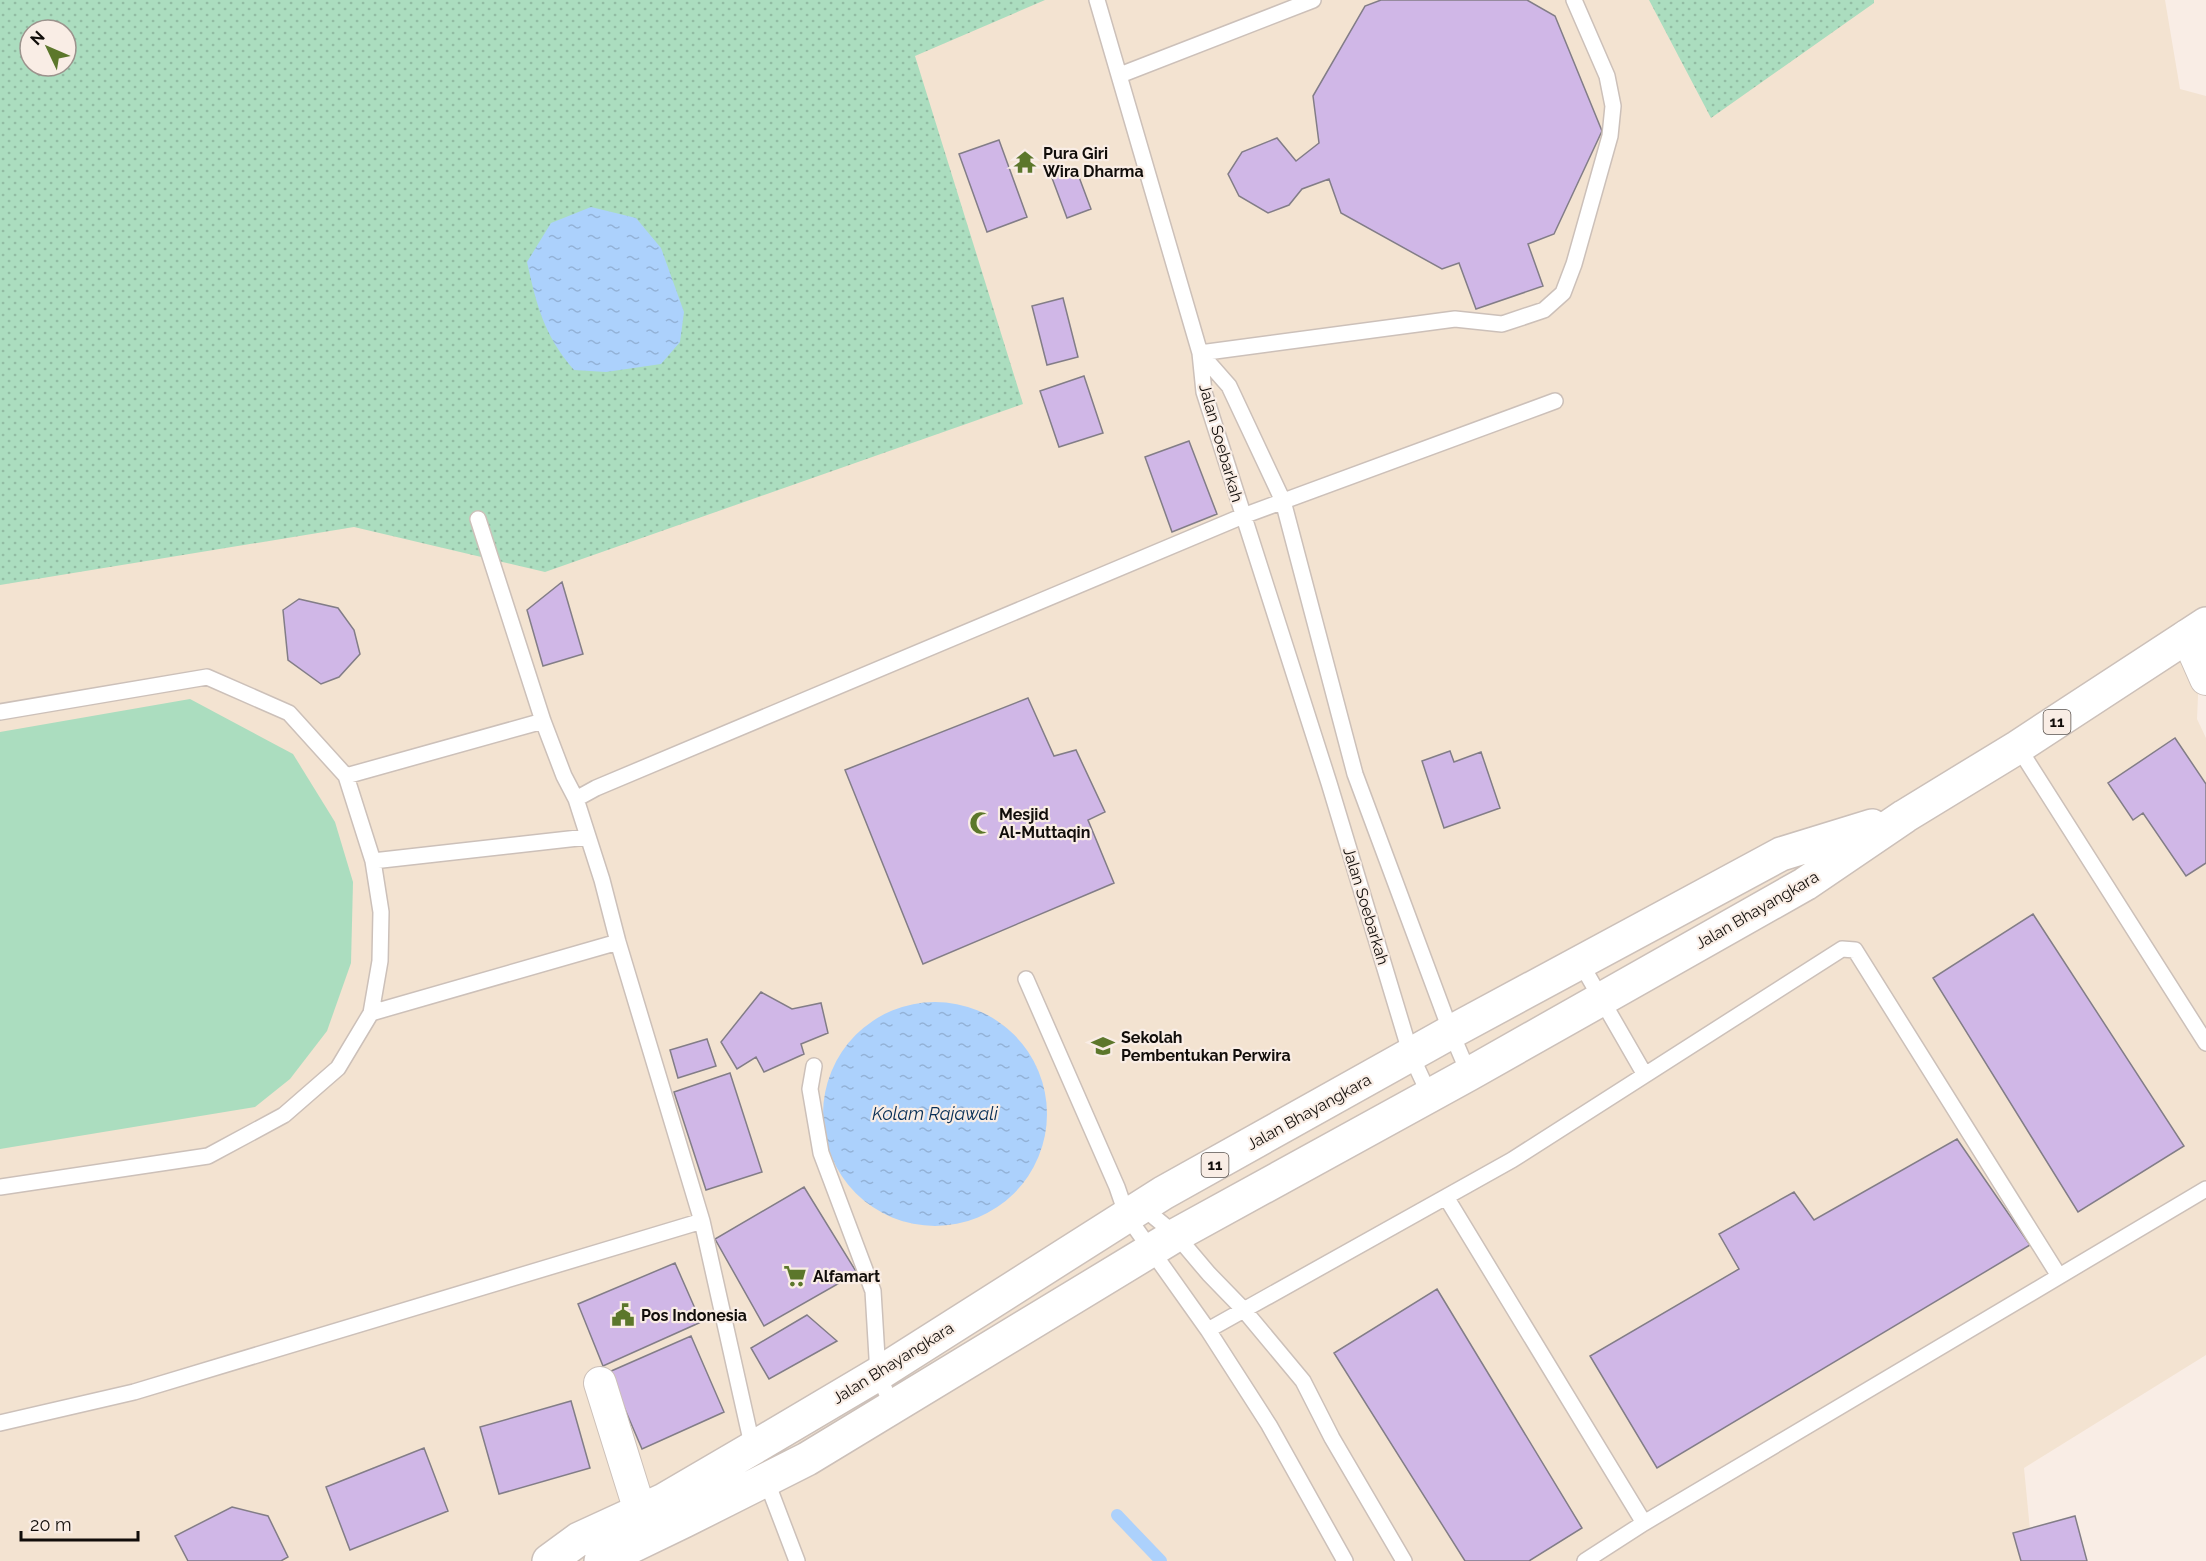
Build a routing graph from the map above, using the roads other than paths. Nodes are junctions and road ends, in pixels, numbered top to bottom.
1 (1097, 0) edge
2 (1313, 0) edge
3 (1574, 0) edge
4 (1120, 75) junction
5 (1200, 354) junction
6 (1555, 400) dead end
7 (1283, 501) junction
8 (1243, 516) junction
9 (478, 519) dead end
10 (2197, 630) edge
11 (2206, 679) edge
12 (0, 712) edge
13 (543, 721) junction
14 (2018, 747) junction
15 (346, 776) junction
16 (576, 799) junction
17 (1905, 816) junction
18 (587, 837) junction
19 (373, 861) junction
20 (618, 942) junction
21 (1580, 962) junction
22 (1026, 979) dead end
23 (1601, 1000) junction
24 (371, 1013) junction
25 (1451, 1032) junction
26 (2206, 1043) edge
27 (1411, 1055) junction
28 (814, 1066) dead end
29 (1469, 1074) junction
30 (1645, 1075) junction
31 (1430, 1096) junction
32 (0, 1187) edge
33 (2206, 1189) edge
34 (1446, 1197) junction
35 (1128, 1203) junction
36 (702, 1221) junction
37 (1164, 1243) junction
38 (2060, 1276) junction
39 (1243, 1309) junction
40 (1208, 1330) junction
41 (878, 1374) junction
42 (600, 1383) dead end
43 (893, 1408) junction
44 (0, 1423) edge
45 (753, 1448) junction
46 (766, 1480) junction
47 (640, 1511) junction
48 (1644, 1523) junction
49 (549, 1561) edge
50 (601, 1561) edge
51 (797, 1561) edge
52 (1345, 1561) edge
53 (1404, 1561) edge
54 (1585, 1561) edge

1 - 4 lane
2 - 4 lane
3 - 5 lane
4 - 5 lane
5 - 7 lane, Jalan Soebarkah
5 - 8 lane, Jalan Soebarkah
6 - 7 lane
7 - 8 lane
7 - 25 lane, Jalan Soebarkah
8 - 16 lane
8 - 27 lane, Jalan Soebarkah
9 - 13 lane
10 - 11 street
10 - 14 highway, Jalan Bhayangkara / 11
12 - 15 lane
13 - 15 lane
13 - 16 lane
14 - 17 highway, Jalan Bhayangkara / 11
14 - 26 lane
15 - 19 lane
16 - 18 lane
17 - 21 highway, Jalan Bhayangkara / 11
17 - 23 highway, Jalan Bhayangkara / 11
18 - 19 lane
18 - 20 lane
19 - 24 lane
20 - 24 lane
20 - 36 lane
21 - 23 lane
21 - 25 highway, Jalan Bhayangkara / 11
22 - 35 lane
23 - 29 highway, Jalan Bhayangkara / 11
23 - 30 lane
24 - 32 lane
25 - 27 highway, Jalan Bhayangkara / 11
25 - 29 lane, Jalan Soebarkah
27 - 31 lane, Jalan Soebarkah
27 - 35 highway, Jalan Bhayangkara / 11
28 - 41 lane
29 - 31 highway, Jalan Bhayangkara / 11
30 - 34 lane
30 - 38 lane
31 - 37 highway, Jalan Bhayangkara / 11
33 - 38 lane
34 - 39 lane
34 - 48 lane
35 - 37 lane
35 - 37 lane
35 - 41 highway, Jalan Bhayangkara / 11
36 - 44 lane
36 - 45 lane
37 - 39 lane
37 - 40 lane
37 - 43 highway, Jalan Bhayangkara / 11
38 - 48 lane
39 - 40 lane
39 - 53 lane
40 - 52 lane
41 - 43 lane
41 - 45 highway, Jalan Bhayangkara / 11
42 - 47 street
43 - 46 highway, Jalan Bhayangkara / 11
45 - 46 lane
45 - 47 highway, Jalan Bhayangkara / 11
46 - 50 highway, Jalan Bhayangkara / 11
46 - 51 lane
47 - 49 highway, Jalan Bhayangkara / 11
48 - 54 lane

